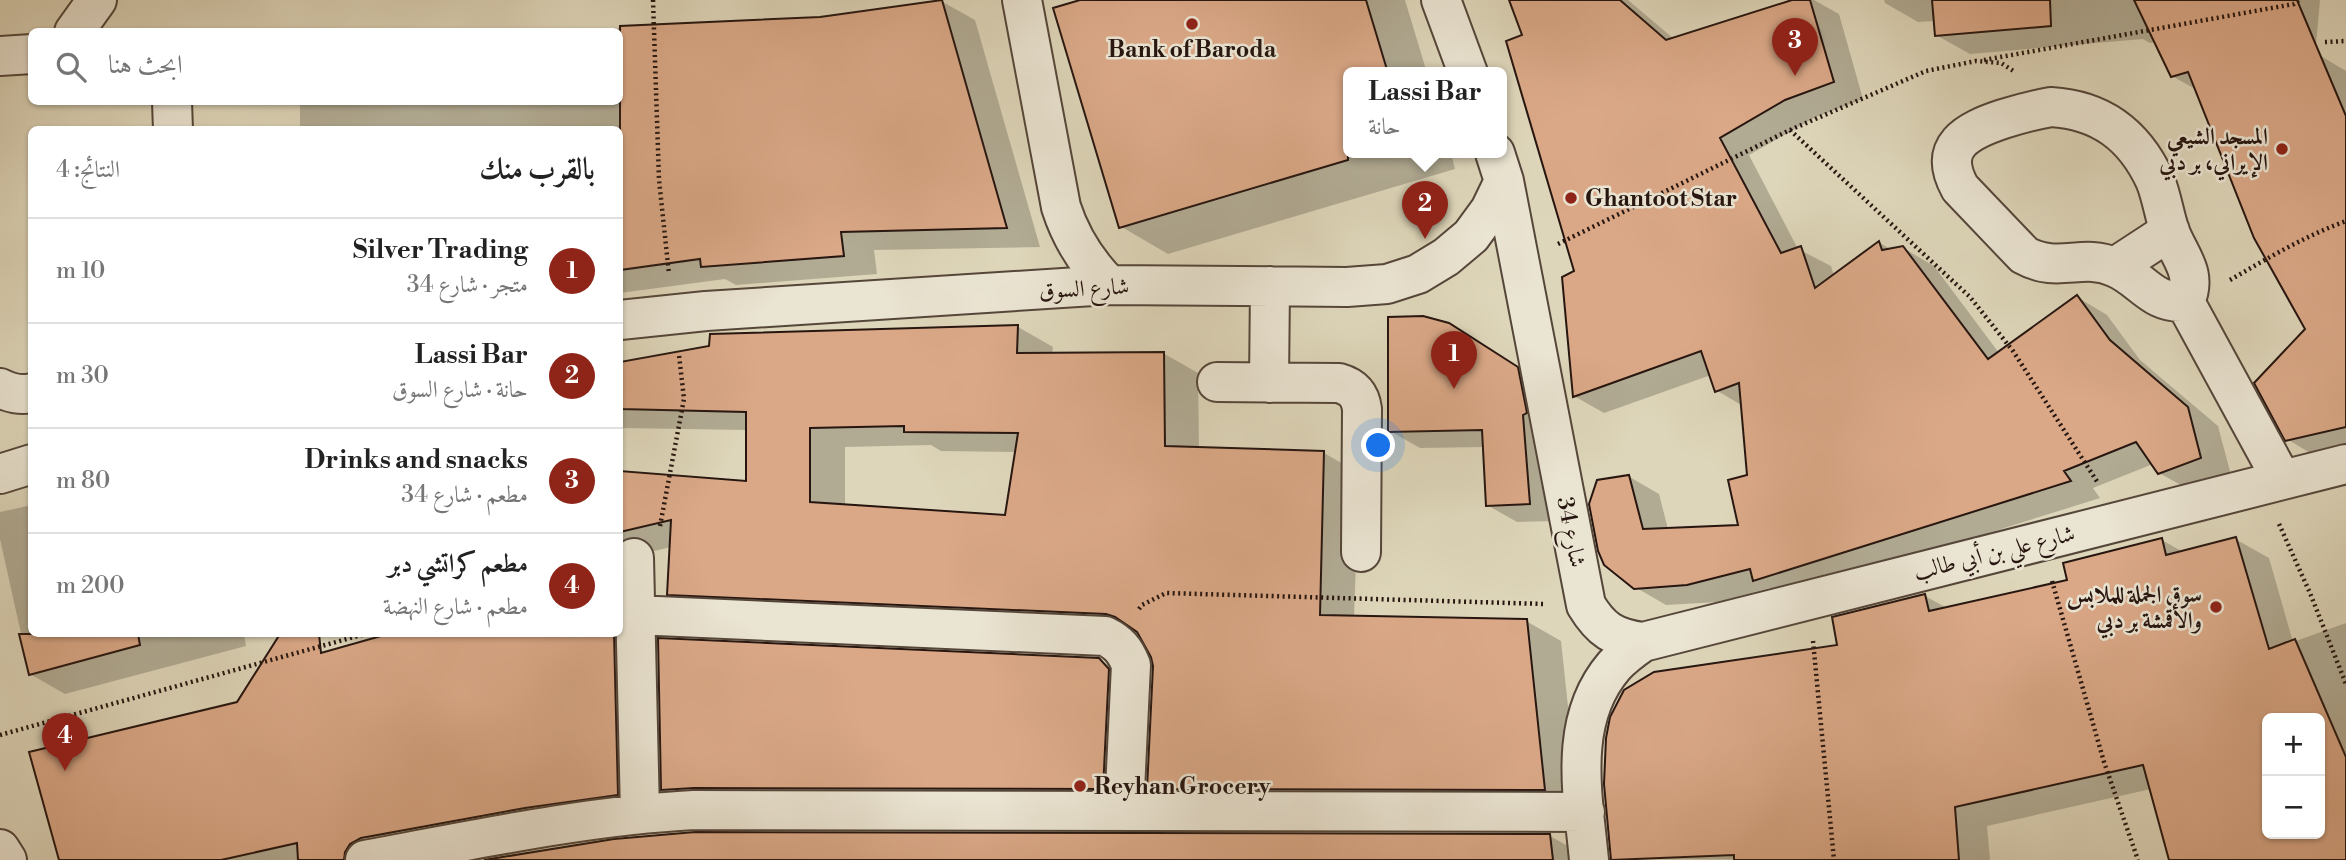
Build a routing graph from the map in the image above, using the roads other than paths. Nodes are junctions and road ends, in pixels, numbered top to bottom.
1 (97, 0) edge
2 (1022, 0) edge
3 (1441, 0) edge
4 (77, 28) edge
5 (28, 54) edge
6 (0, 56) edge
7 (1466, 67) edge
8 (172, 105) edge
9 (173, 126) edge
10 (1500, 167) edge
11 (2170, 231) junction
12 (2115, 267) junction
13 (1109, 285) junction
14 (1270, 286) junction
15 (2187, 305) junction
16 (623, 320) edge
17 (1217, 382) dead end
18 (1269, 383) junction
19 (0, 387) edge
20 (28, 394) edge
21 (2346, 464) edge
22 (28, 465) edge
23 (0, 474) edge
24 (2271, 482) junction
25 (1362, 552) dead end
26 (634, 558) dead end
27 (635, 615) junction
28 (1643, 642) junction
29 (1124, 811) junction
30 (1585, 812) junction
31 (640, 813) junction
32 (0, 849) edge
33 (7, 860) edge
34 (365, 860) edge
35 (1589, 860) edge

1 - 4 street
2 - 13 street
3 - 7 street
5 - 6 street
8 - 9 street
10 - 14 street, شارع السوق
10 - 28 street, شارع 34
11 - 12 street
11 - 12 street
11 - 15 street
12 - 15 street
13 - 14 street, شارع السوق
13 - 16 street, شارع السوق
14 - 18 street
15 - 24 street
17 - 18 street
18 - 25 street
19 - 20 street
21 - 24 street, شارع علي بن أبي طالب
22 - 23 street
24 - 28 street, شارع علي بن أبي طالب
26 - 27 street
27 - 29 street
27 - 31 street
28 - 30 street
29 - 30 street
29 - 31 street
30 - 35 street
31 - 34 street
32 - 33 street

